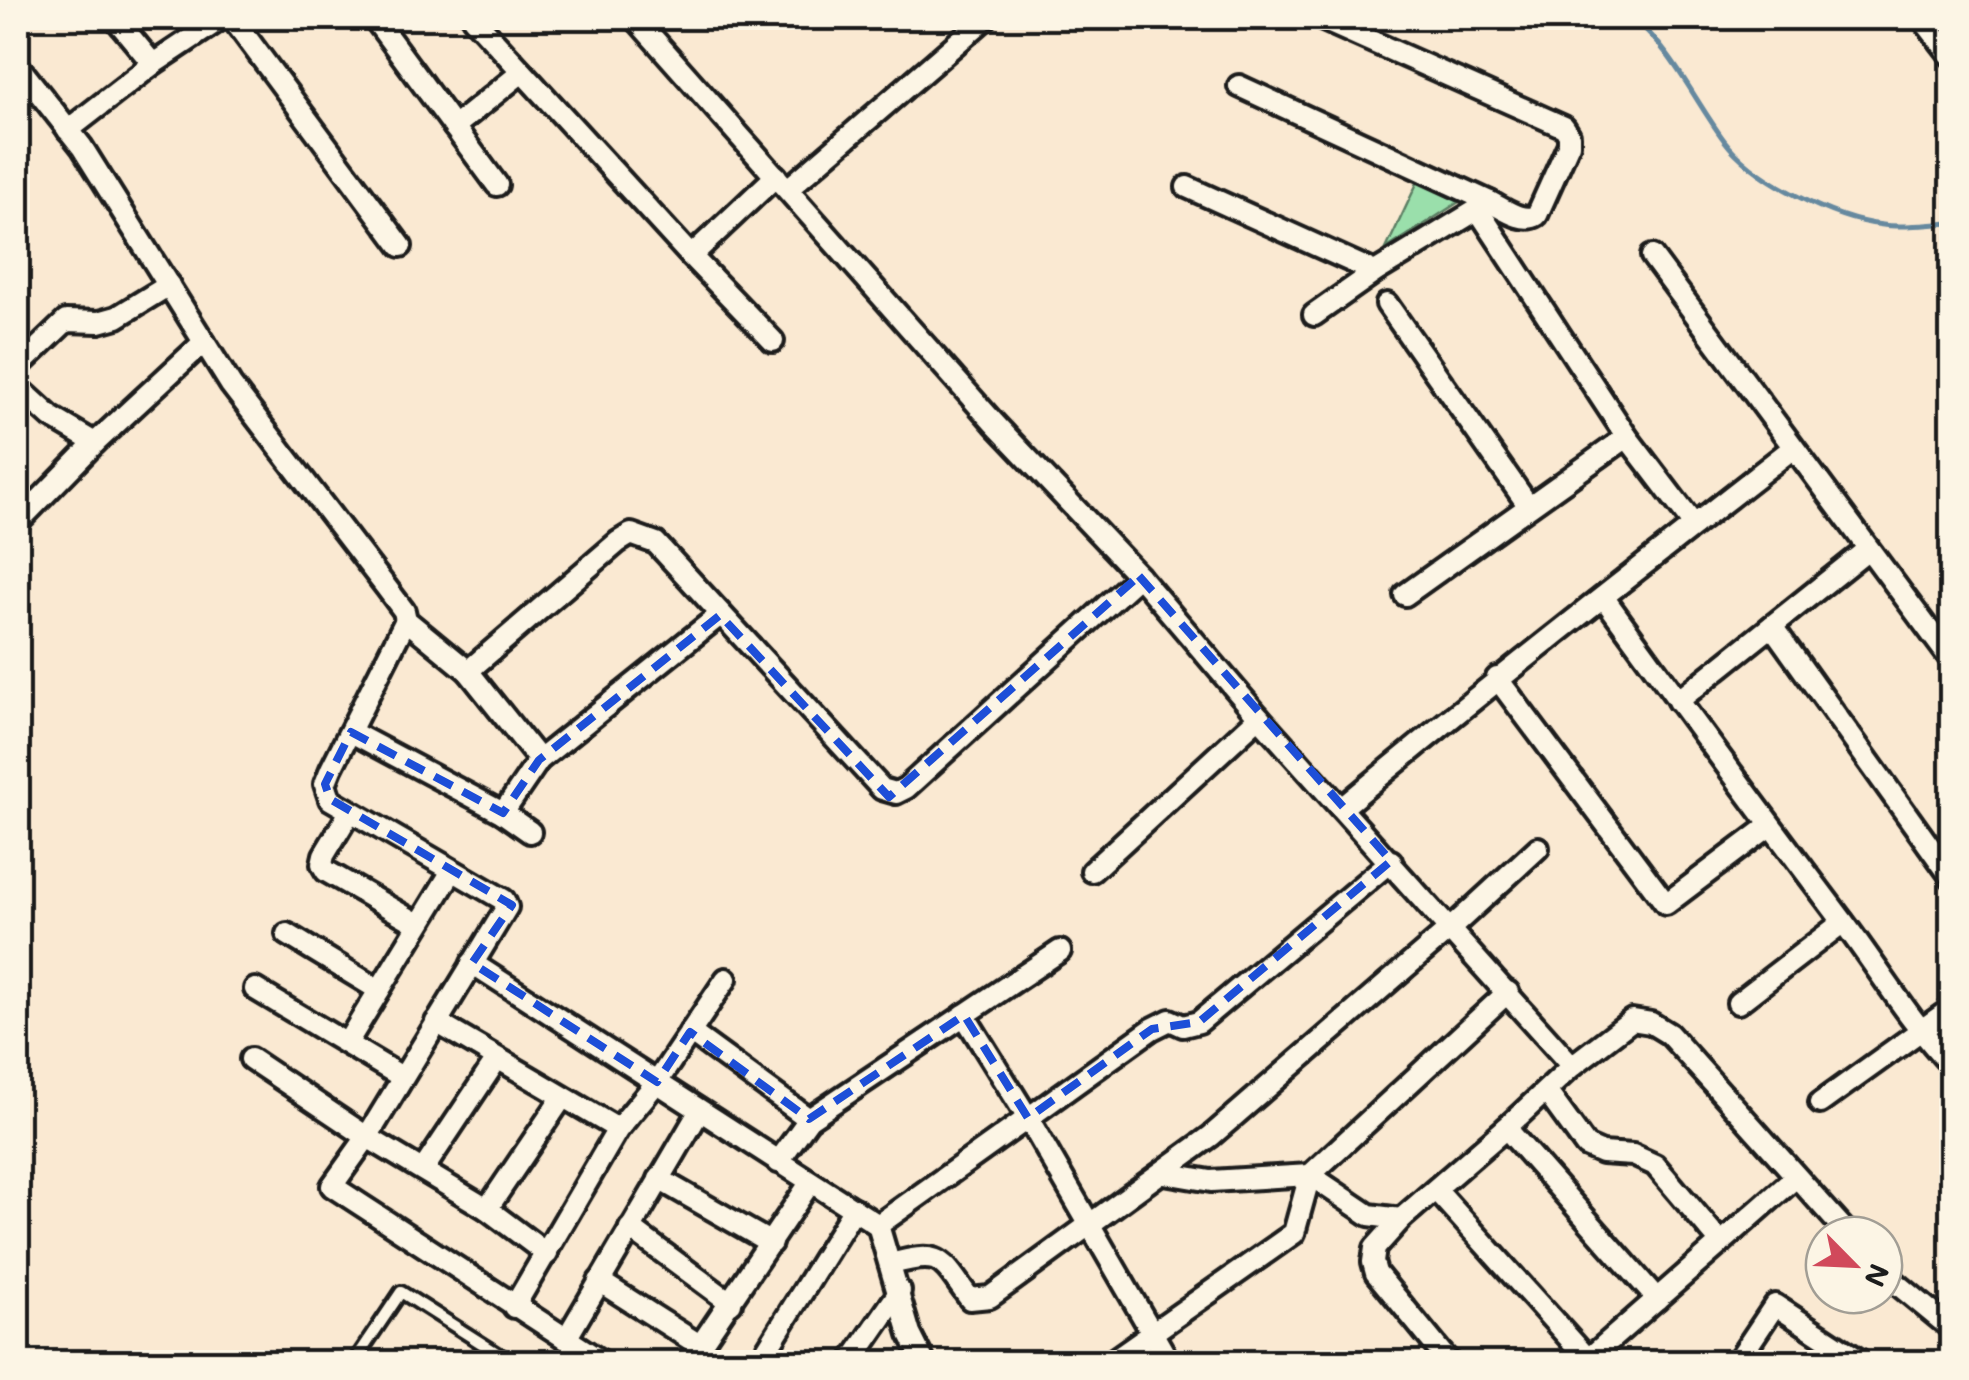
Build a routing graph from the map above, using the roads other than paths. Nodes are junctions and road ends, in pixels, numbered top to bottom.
1 (115, 18) edge
2 (222, 18) edge
3 (232, 18) edge
4 (374, 18) edge
5 (473, 18) edge
6 (635, 18) edge
7 (986, 18) edge
8 (1319, 18) edge
9 (1922, 18) edge
10 (1952, 57) edge
11 (153, 64) junction
12 (18, 66) edge
13 (522, 72) junction
14 (1239, 86) dead end
15 (454, 127) junction
16 (68, 130) junction
17 (782, 182) junction
18 (497, 186) dead end
19 (1187, 187) dead end
20 (1484, 206) junction
21 (401, 246) dead end
22 (691, 256) junction
23 (1652, 256) dead end
24 (1376, 272) junction
25 (168, 286) junction
26 (1388, 304) dead end
27 (1314, 315) dead end
28 (774, 341) dead end
29 (204, 342) junction
30 (18, 367) edge
31 (18, 388) edge
32 (1627, 437) junction
33 (95, 443) junction
34 (1793, 448) junction
35 (1528, 505) junction
36 (18, 522) edge
37 (1694, 525) junction
38 (1868, 549) junction
39 (1138, 576) junction
40 (1405, 594) dead end
41 (1604, 598) junction
42 (720, 616) junction
43 (406, 620) junction
44 (1772, 626) junction
45 (1952, 661) edge
46 (468, 671) junction
47 (1497, 678) junction
48 (1678, 701) junction
49 (1259, 716) junction
50 (351, 732) junction
51 (539, 760) junction
52 (1343, 808) junction
53 (350, 812) junction
54 (503, 813) junction
55 (1768, 826) junction
56 (530, 832) dead end
57 (1538, 848) dead end
58 (1391, 861) junction
59 (1092, 871) dead end
60 (452, 872) junction
61 (1952, 878) edge
62 (1843, 922) junction
63 (418, 924) junction
64 (1451, 928) junction
65 (286, 934) dead end
66 (1060, 951) dead end
67 (472, 963) junction
68 (726, 979) dead end
69 (254, 990) dead end
70 (379, 990) junction
71 (1508, 992) junction
72 (1738, 1002) dead end
73 (1952, 1008) edge
74 (964, 1015) junction
75 (436, 1022) junction
76 (690, 1032) junction
77 (1920, 1033) junction
78 (348, 1043) junction
79 (251, 1059) dead end
80 (497, 1059) junction
81 (1572, 1066) junction
82 (1952, 1066) edge
83 (402, 1077) junction
84 (657, 1082) junction
85 (1546, 1090) junction
86 (562, 1098) junction
87 (1820, 1103) dead end
88 (699, 1112) junction
89 (1028, 1118) junction
90 (809, 1119) junction
91 (1506, 1128) junction
92 (618, 1129) junction
93 (367, 1136) junction
94 (778, 1162) junction
95 (423, 1170) junction
96 (1164, 1173) junction
97 (1310, 1174) junction
98 (1796, 1176) junction
99 (659, 1179) junction
100 (810, 1183) junction
101 (1436, 1190) junction
102 (487, 1209) junction
103 (854, 1209) junction
104 (1832, 1215) edge
105 (1401, 1219) junction
106 (878, 1225) junction
107 (1089, 1227) junction
108 (630, 1228) junction
109 (1721, 1242) junction
110 (771, 1243) junction
111 (547, 1254) junction
112 (891, 1264) junction
113 (599, 1281) junction
114 (1904, 1289) edge
115 (900, 1291) junction
116 (1656, 1300) junction
117 (731, 1303) junction
118 (514, 1308) junction
119 (1952, 1329) edge
120 (1154, 1334) junction
121 (566, 1339) junction
122 (695, 1354) edge
123 (1586, 1361) edge
124 (1857, 1361) edge
125 (354, 1362) edge
126 (511, 1362) edge
127 (602, 1362) edge
128 (759, 1362) edge
129 (851, 1362) edge
130 (924, 1362) edge
131 (1111, 1362) edge
132 (1169, 1362) edge
133 (1449, 1362) edge
134 (1737, 1362) edge

1 - 11 street
2 - 11 street
3 - 21 street
4 - 15 street
5 - 13 street
6 - 17 street
7 - 17 street
8 - 20 street
9 - 10 street
11 - 16 street
12 - 16 street
13 - 15 street
13 - 22 street
14 - 20 street
15 - 18 street
16 - 25 street
17 - 22 street
17 - 39 street
19 - 24 street
20 - 24 street
20 - 32 street
22 - 28 street
23 - 34 street
24 - 27 street
25 - 29 street
25 - 30 street
26 - 35 street
29 - 33 street
29 - 43 street
31 - 33 street
32 - 35 street
32 - 37 street
33 - 36 street
34 - 37 street
34 - 38 street
35 - 40 street
37 - 41 street
38 - 44 street
38 - 45 street
39 - 42 street
39 - 49 street
41 - 47 street
41 - 48 street
42 - 46 street
42 - 51 street
43 - 46 street
43 - 50 street
44 - 48 street
44 - 61 street
46 - 51 street
47 - 52 street
47 - 55 street
48 - 55 street
49 - 52 street
49 - 59 street
50 - 53 street
50 - 54 street
51 - 54 street
52 - 58 street
53 - 60 street
53 - 63 street
54 - 56 street
55 - 62 street
57 - 64 street
58 - 64 street
58 - 89 street
60 - 63 street
60 - 67 street
62 - 72 street
62 - 77 street
63 - 70 street
64 - 71 street
64 - 96 street
65 - 70 street
66 - 74 street
67 - 75 street
67 - 84 street
68 - 76 street
69 - 78 street
70 - 78 street
71 - 81 street
71 - 97 street
73 - 77 street
74 - 89 street
74 - 90 street
75 - 80 street
75 - 83 street
76 - 84 street
76 - 90 street
77 - 82 street
77 - 87 street
78 - 83 street
79 - 93 street
80 - 86 street
80 - 95 street
81 - 85 street
81 - 98 street
83 - 93 street
84 - 88 street
84 - 92 street
85 - 91 street
85 - 109 street
86 - 92 street
86 - 102 street
88 - 94 street
88 - 99 street
89 - 106 street
89 - 107 street
90 - 94 street
91 - 101 street
91 - 116 street
92 - 111 street
93 - 95 street
93 - 118 street
94 - 100 street
95 - 102 street
96 - 97 street
96 - 107 street
97 - 105 street
97 - 120 street
98 - 104 street
98 - 109 street
99 - 108 street
99 - 110 street
100 - 103 street
100 - 110 street
101 - 105 street
101 - 123 street
102 - 111 street
103 - 106 street
103 - 128 street
105 - 133 street
106 - 112 street
107 - 112 street
107 - 120 street
108 - 113 street
108 - 117 street
109 - 116 street
110 - 117 street
111 - 118 street
112 - 115 street
113 - 121 street
113 - 122 street
114 - 119 street
115 - 129 street
115 - 130 street
116 - 123 street
117 - 122 street
118 - 121 street
120 - 131 street
120 - 132 street
121 - 127 street
124 - 134 street
125 - 126 lane

